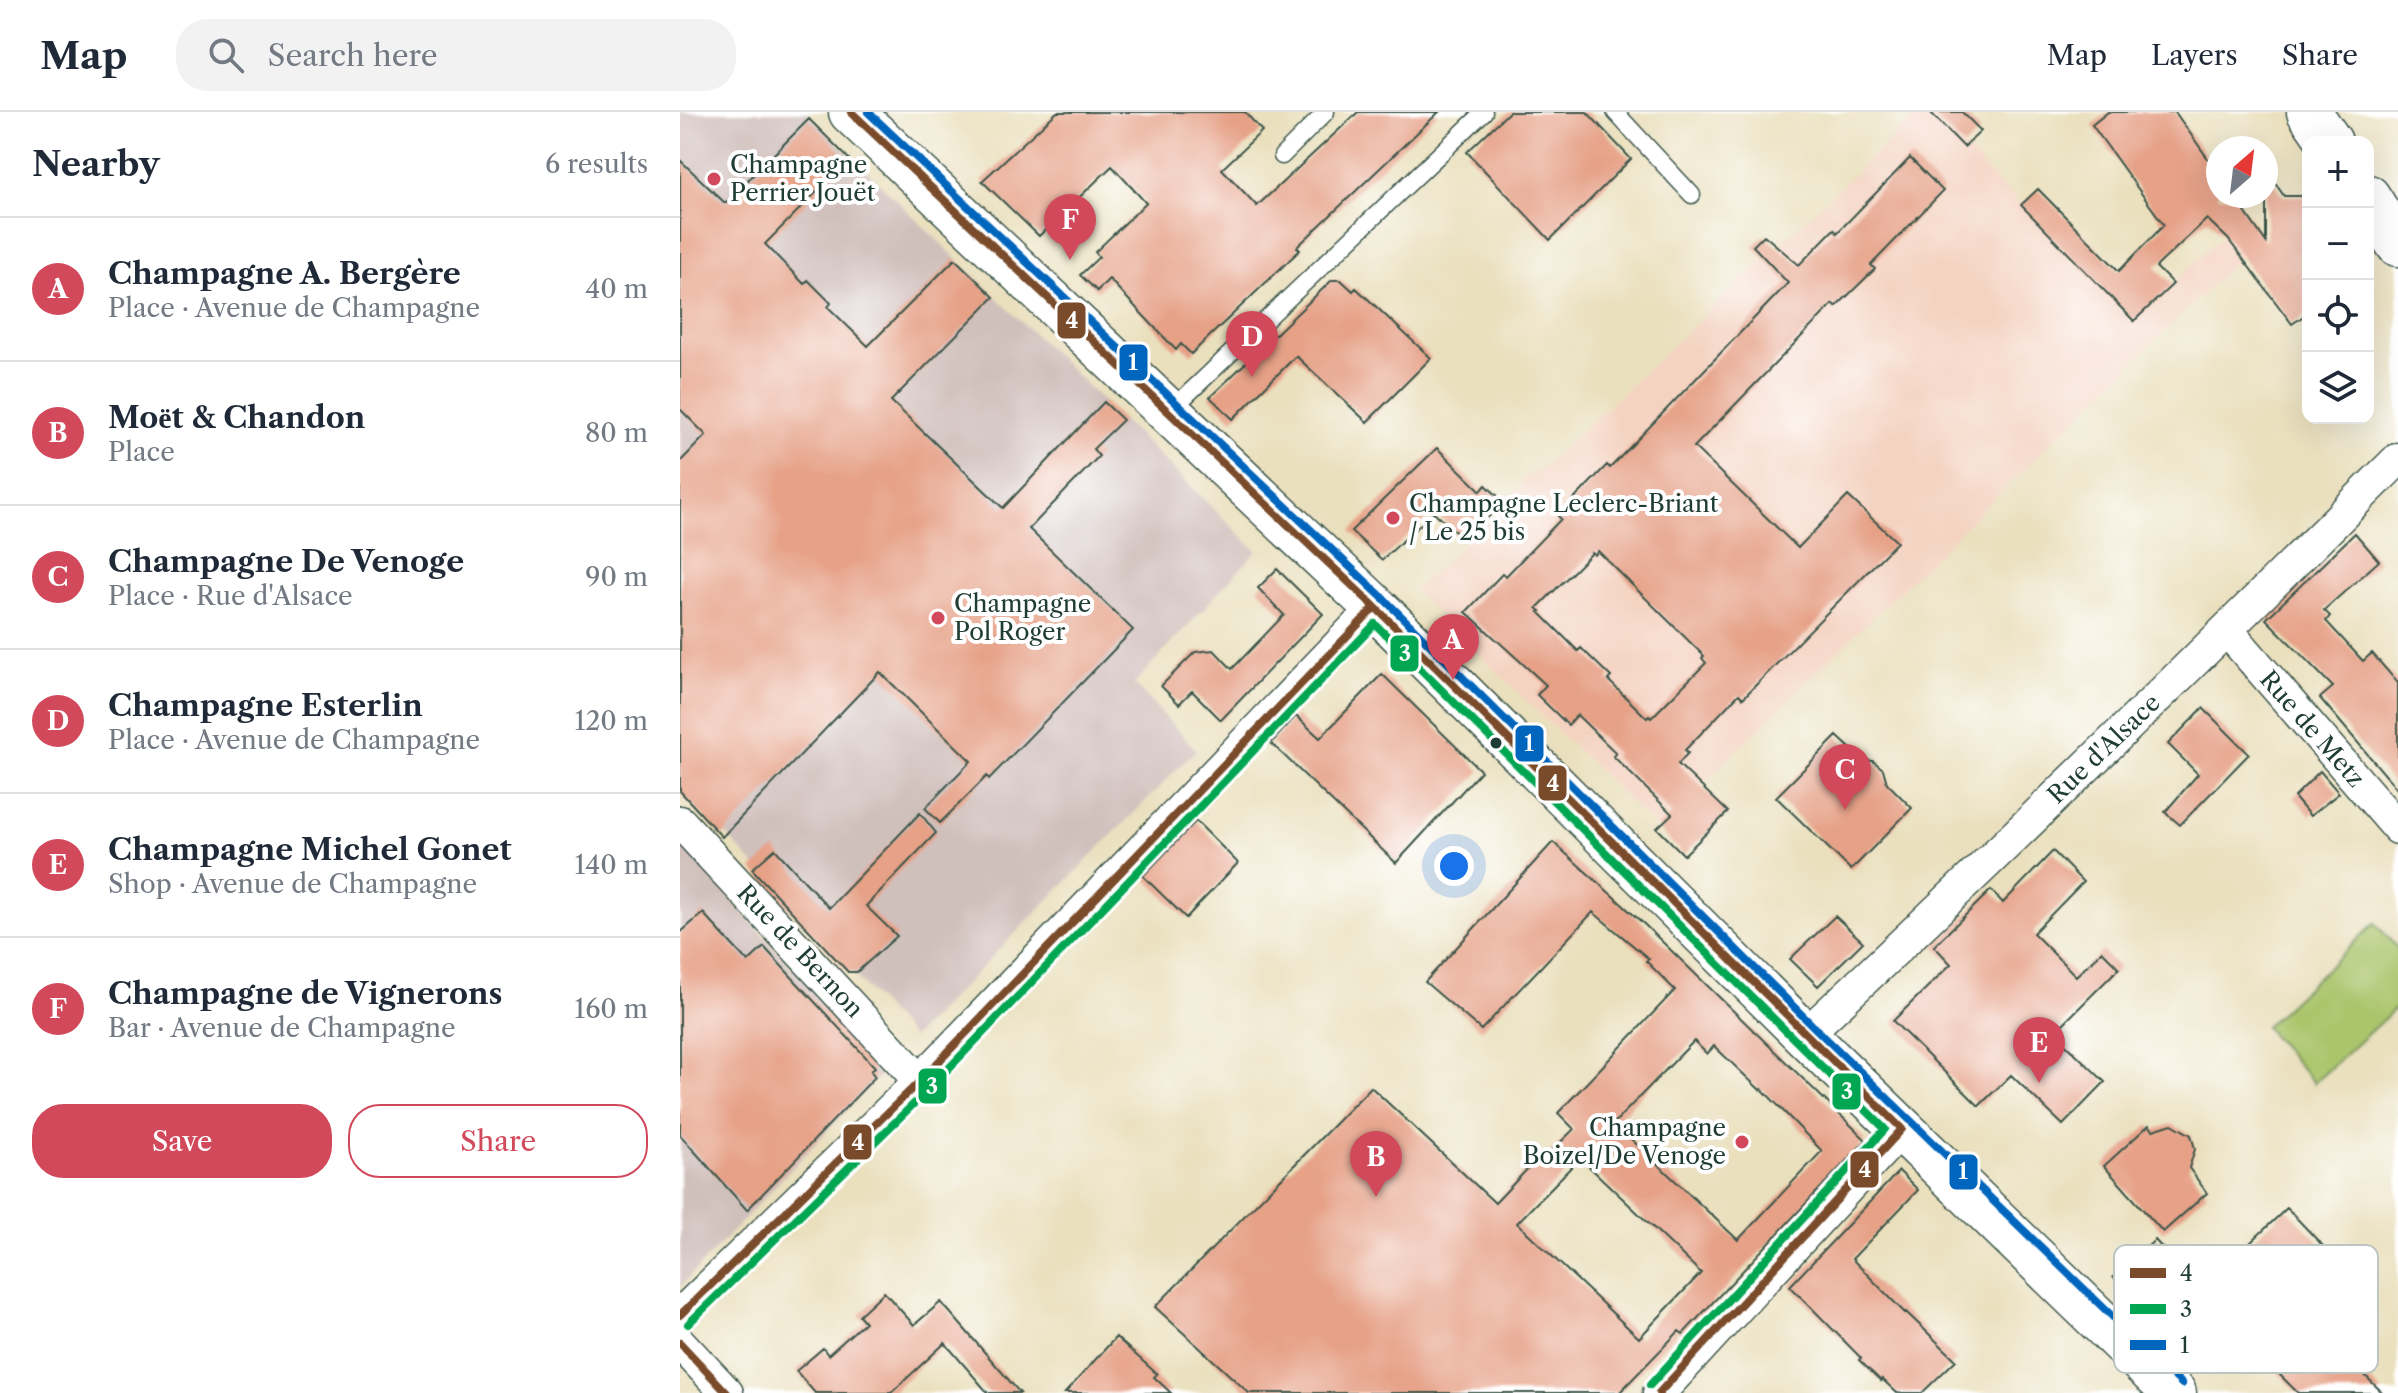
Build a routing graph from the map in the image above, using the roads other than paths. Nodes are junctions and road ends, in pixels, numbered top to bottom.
1 (851, 112) edge
2 (1326, 112) edge
3 (1484, 112) edge
4 (1615, 112) edge
5 (2309, 112) edge
6 (2326, 136) edge
7 (1282, 156) dead end
8 (1692, 195) dead end
9 (2374, 206) edge
10 (2398, 244) edge
11 (1169, 412) junction
12 (2398, 459) edge
13 (1375, 607) junction
14 (2227, 630) junction
15 (680, 822) edge
16 (2398, 828) edge
17 (1805, 1035) junction
18 (920, 1081) junction
19 (1902, 1129) junction
20 (680, 1315) edge
21 (2114, 1335) edge
22 (680, 1343) edge
23 (2153, 1373) edge
24 (727, 1393) edge
25 (1659, 1393) edge
26 (2174, 1393) edge

1 - 11 main road
2 - 7 lane
3 - 11 lane
4 - 8 lane
5 - 6 main road
9 - 10 main road
11 - 13 main road
12 - 14 street, Rue d'Alsace
13 - 17 main road
13 - 18 street
14 - 16 street, Rue de Metz
14 - 17 street, Rue d'Alsace
15 - 18 street, Rue de Bernon
17 - 19 main road
18 - 20 street
19 - 21 main road
19 - 25 street
22 - 24 street
23 - 26 main road

